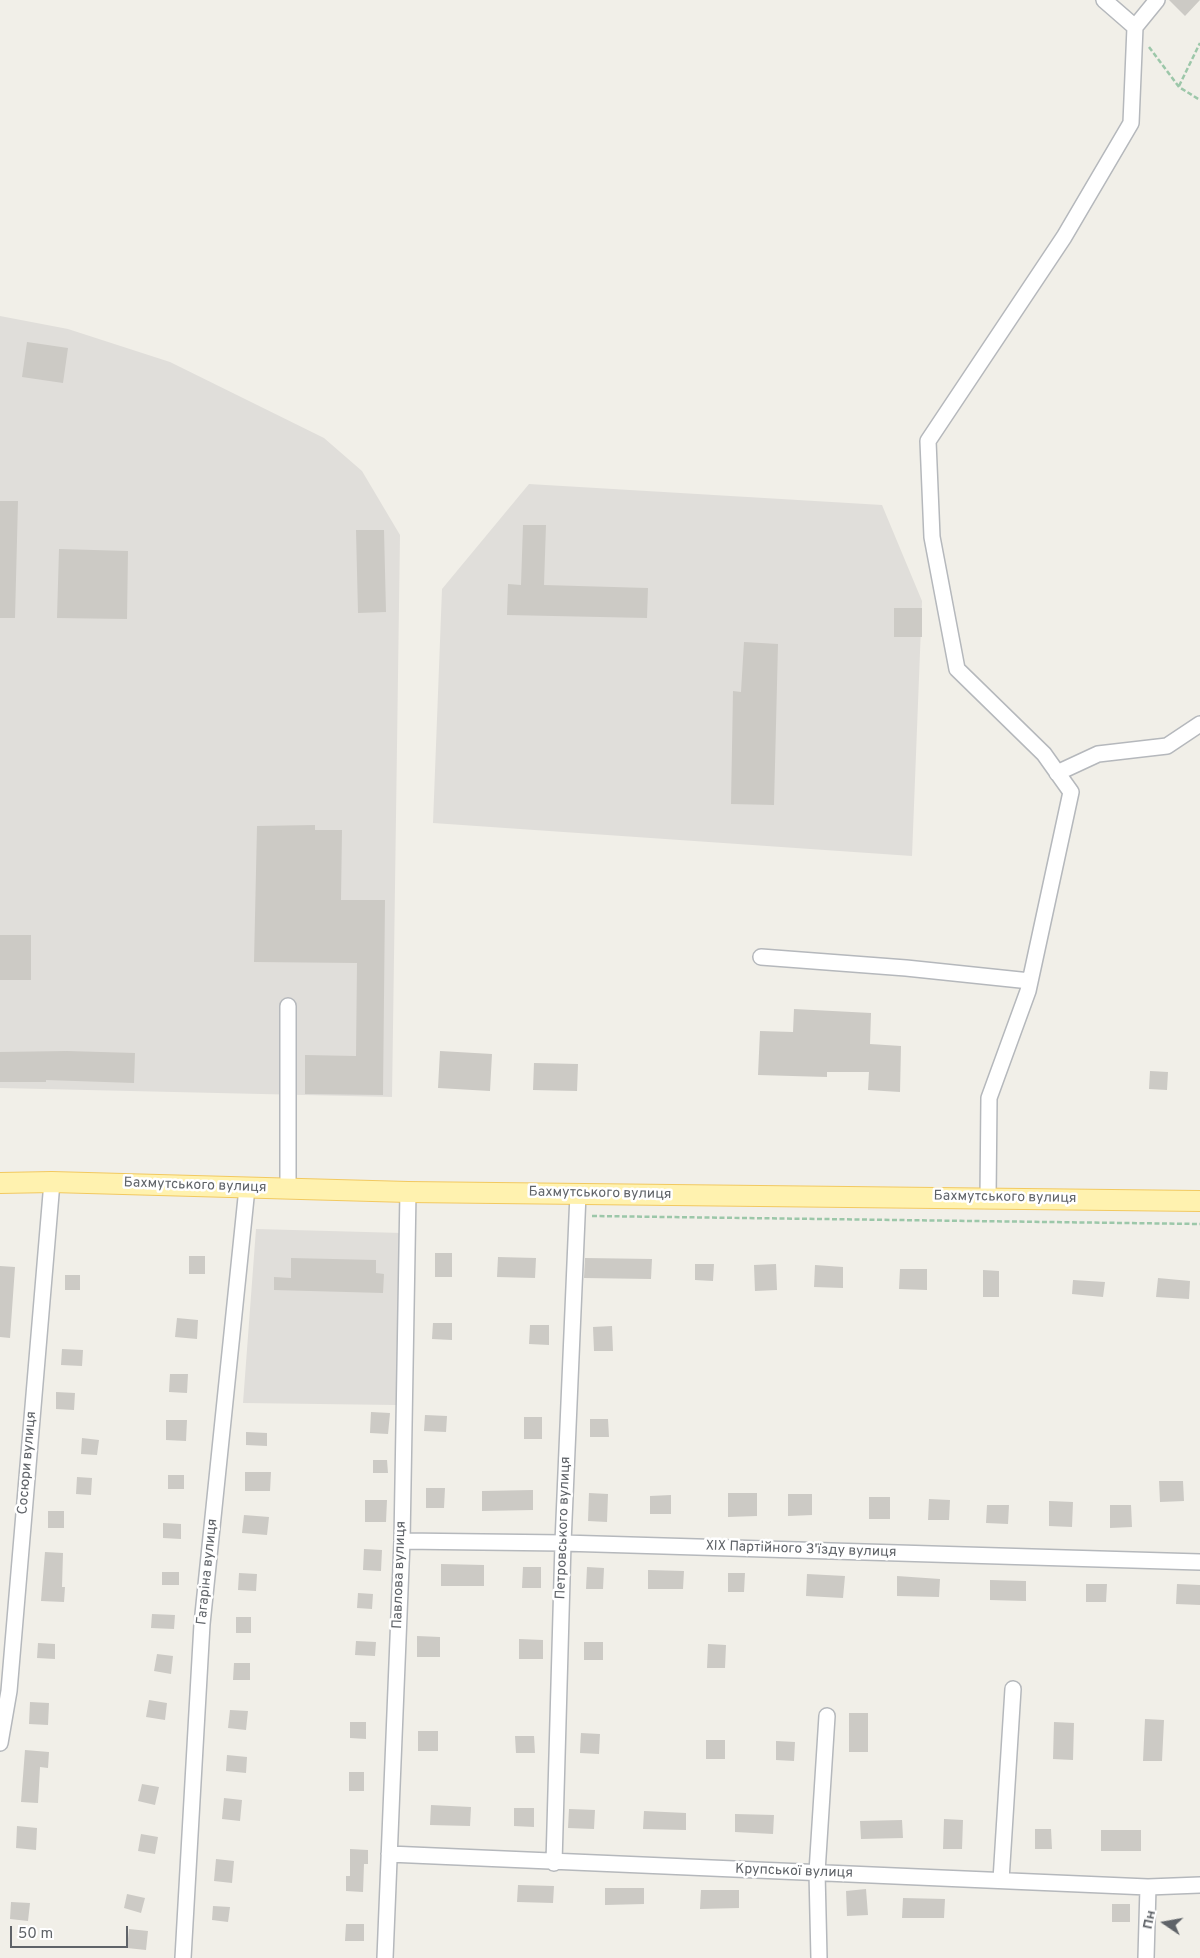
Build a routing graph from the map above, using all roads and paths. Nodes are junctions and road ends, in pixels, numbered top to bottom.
1 (1104, 0) edge
2 (1157, 0) edge
3 (1135, 27) junction
4 (1200, 43) edge
5 (1179, 87) junction
6 (1200, 100) edge
7 (1200, 724) edge
8 (1058, 773) junction
9 (762, 957) dead end
10 (1030, 981) junction
11 (288, 1006) dead end
12 (52, 1182) junction
13 (0, 1183) edge
14 (247, 1188) junction
15 (288, 1189) junction
16 (408, 1192) junction
17 (578, 1194) junction
18 (988, 1198) junction
19 (1200, 1201) edge
20 (577, 1216) junction
21 (1200, 1224) edge
22 (402, 1541) junction
23 (563, 1543) junction
24 (1200, 1562) edge
25 (1013, 1689) dead end
26 (827, 1716) dead end
27 (0, 1743) edge
28 (389, 1854) junction
29 (554, 1862) junction
30 (816, 1872) junction
31 (1001, 1880) junction
32 (1200, 1886) edge
33 (1148, 1887) junction
34 (183, 1958) edge
35 (385, 1958) edge
36 (820, 1958) edge
37 (1146, 1958) edge

1 - 3 street
2 - 3 street
3 - 5 path
3 - 8 street
4 - 5 path
5 - 6 path
7 - 8 street
8 - 10 street
9 - 10 street
10 - 18 street
11 - 15 street
12 - 13 main road, Бахмутського вулиця
12 - 14 main road, Бахмутського вулиця
12 - 27 street, Сосюри вулиця
14 - 15 main road, Бахмутського вулиця
14 - 34 street, Гагаріна вулиця
15 - 16 main road, Бахмутського вулиця
16 - 17 main road, Бахмутського вулиця
16 - 22 street, Павлова вулиця
17 - 18 main road, Бахмутського вулиця
17 - 20 street, Петровського вулиця
18 - 19 main road, Бахмутського вулиця
20 - 21 path
20 - 23 street, Петровського вулиця
22 - 23 street, XIX Партійного З'їзду вулиця
22 - 28 street, Павлова вулиця
23 - 24 street, XIX Партійного З'їзду вулиця
23 - 29 street, Петровського вулиця
25 - 31 street
26 - 30 street
28 - 29 street, Крупської вулиця
28 - 35 street, Павлова вулиця
29 - 30 street, Крупської вулиця
30 - 31 street, Крупської вулиця
30 - 36 street
31 - 33 street, Крупської вулиця
32 - 33 street, Крупської вулиця
33 - 37 street

